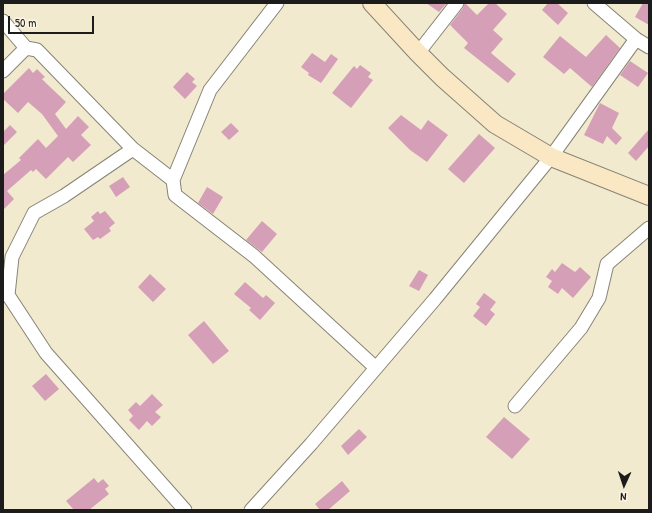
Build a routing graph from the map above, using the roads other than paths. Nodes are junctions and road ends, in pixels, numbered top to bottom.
1 (276, 3) edge
2 (372, 3) edge
3 (457, 3) edge
4 (594, 3) edge
5 (3, 21) edge
6 (636, 39) junction
7 (649, 47) edge
8 (26, 48) junction
9 (418, 53) junction
10 (3, 71) edge
11 (133, 149) junction
12 (551, 157) junction
13 (173, 180) junction
14 (649, 196) edge
15 (649, 228) edge
16 (376, 368) junction
17 (515, 406) dead end
18 (184, 510) edge
19 (251, 510) edge

1 - 13 street
2 - 9 street
3 - 9 street
4 - 6 street
5 - 8 street
6 - 7 street
6 - 12 street
8 - 10 street
8 - 11 street
9 - 12 street
11 - 13 street
11 - 18 street
12 - 14 street
12 - 16 street
13 - 16 street
15 - 17 street
16 - 19 street

